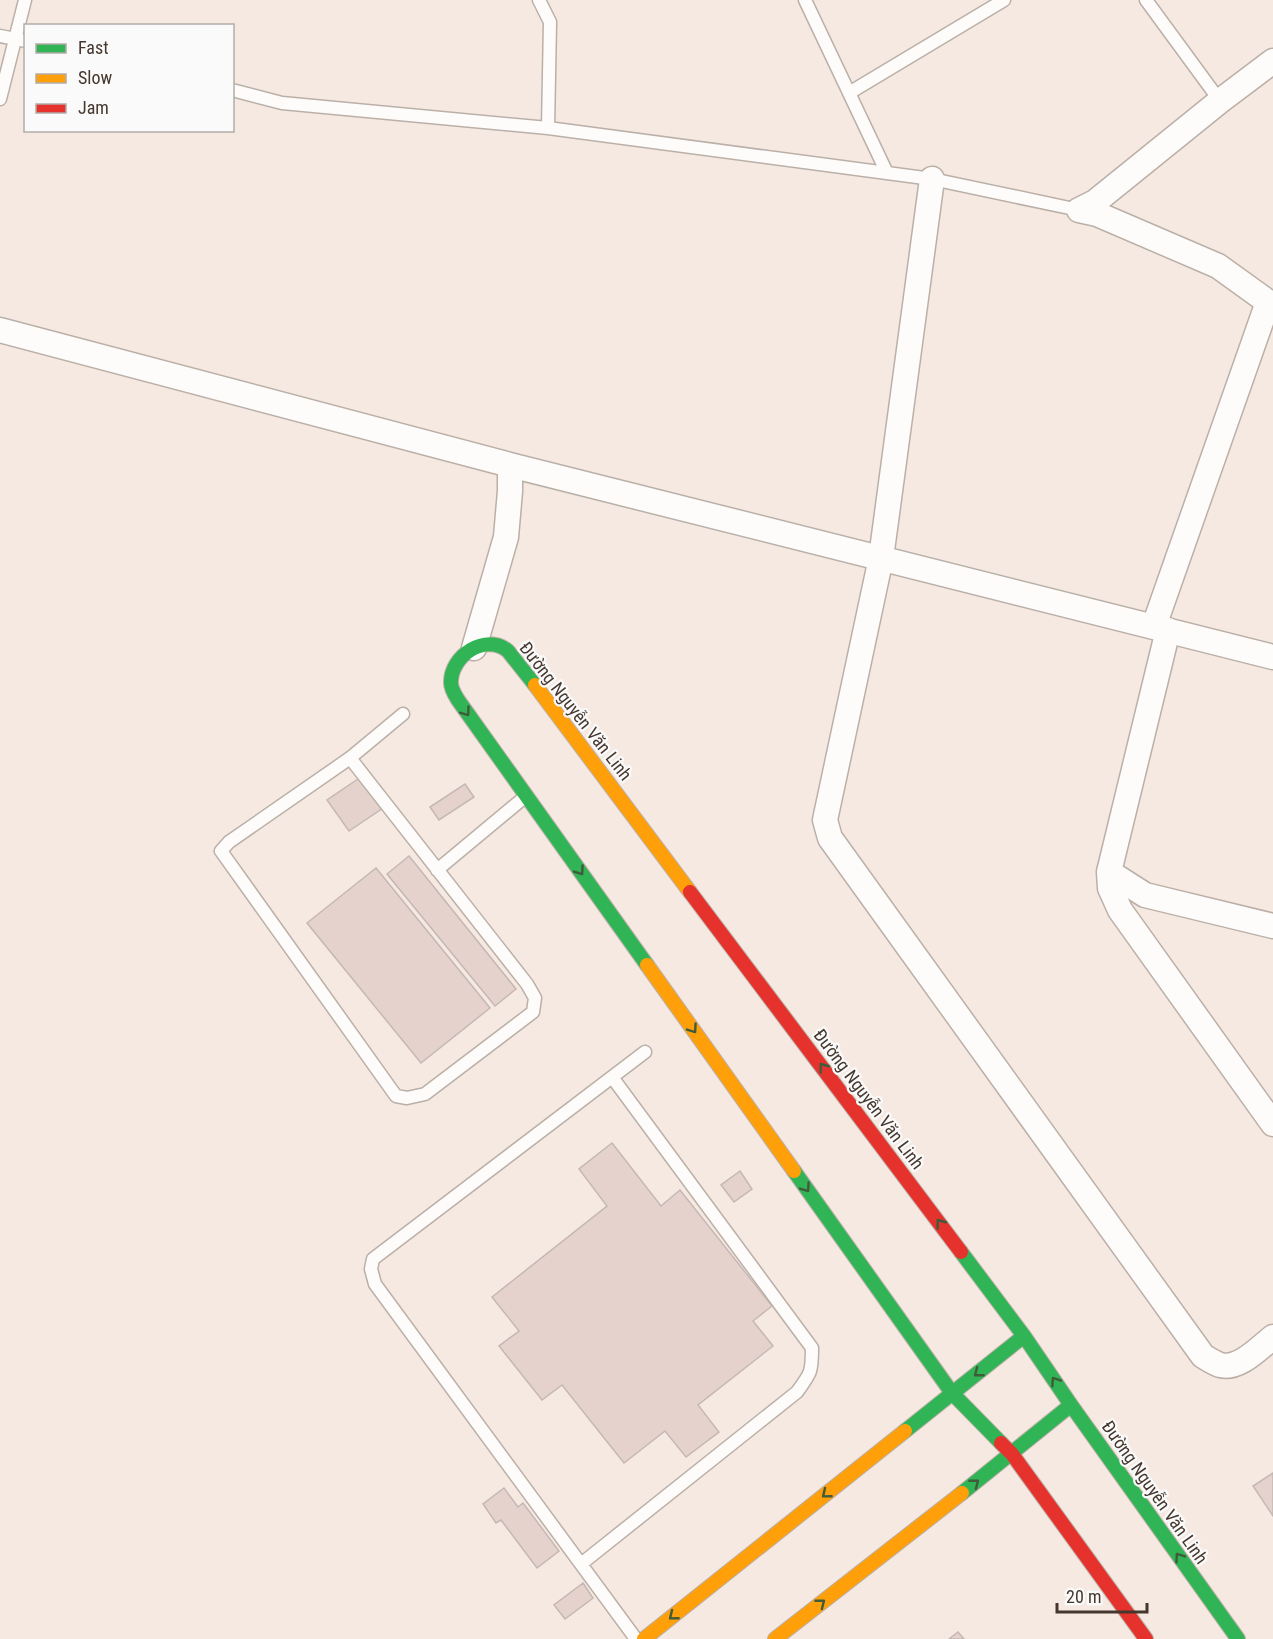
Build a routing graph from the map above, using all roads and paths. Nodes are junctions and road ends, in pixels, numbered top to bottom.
1 (25, 0) edge
2 (539, 0) edge
3 (805, 0) edge
4 (1004, 0) edge
5 (1146, 0) edge
6 (0, 36) edge
7 (20, 40) edge
8 (1270, 68) edge
9 (234, 91) edge
10 (849, 93) junction
11 (0, 99) edge
12 (1220, 101) junction
13 (548, 128) junction
14 (887, 173) junction
15 (932, 179) junction
16 (1079, 210) junction
17 (1271, 303) edge
18 (0, 330) edge
19 (510, 465) junction
20 (881, 558) junction
21 (1161, 628) junction
22 (474, 648) junction
23 (1273, 657) edge
24 (403, 714) dead end
25 (350, 758) junction
26 (526, 796) junction
27 (436, 870) junction
28 (1109, 872) junction
29 (1273, 926) edge
30 (645, 1052) dead end
31 (612, 1077) junction
32 (1273, 1124) edge
33 (1024, 1336) junction
34 (1273, 1337) edge
35 (952, 1393) junction
36 (1071, 1405) junction
37 (1012, 1454) junction
38 (581, 1564) junction
39 (636, 1639) edge
40 (644, 1639) edge
41 (775, 1639) edge
42 (1146, 1639) edge
43 (1238, 1639) edge

1 - 7 lane
2 - 13 lane
3 - 10 lane
4 - 10 lane
5 - 12 lane
6 - 7 lane
7 - 11 lane
8 - 12 street
9 - 13 lane
10 - 14 lane
12 - 16 street
13 - 14 lane
14 - 15 lane
15 - 16 lane
15 - 20 street
16 - 17 street
17 - 21 street
18 - 19 street
19 - 20 street
19 - 22 street
20 - 21 street
20 - 34 street
21 - 23 street
21 - 28 street
22 -> 26 main road
33 -> 22 main road, Đường Nguyễn Văn Linh
24 - 25 lane
25 - 27 lane
25 - 27 lane
26 - 27 lane
26 -> 35 main road
28 - 29 street
28 - 32 street
30 - 31 lane
31 - 38 lane
31 - 38 lane
33 -> 35 main road
36 -> 33 main road, Đường Nguyễn Văn Linh
35 - 37 main road
35 -> 40 main road
36 - 37 main road
43 -> 36 main road, Đường Nguyễn Văn Linh
41 -> 37 main road
37 - 42 main road
38 - 39 lane

